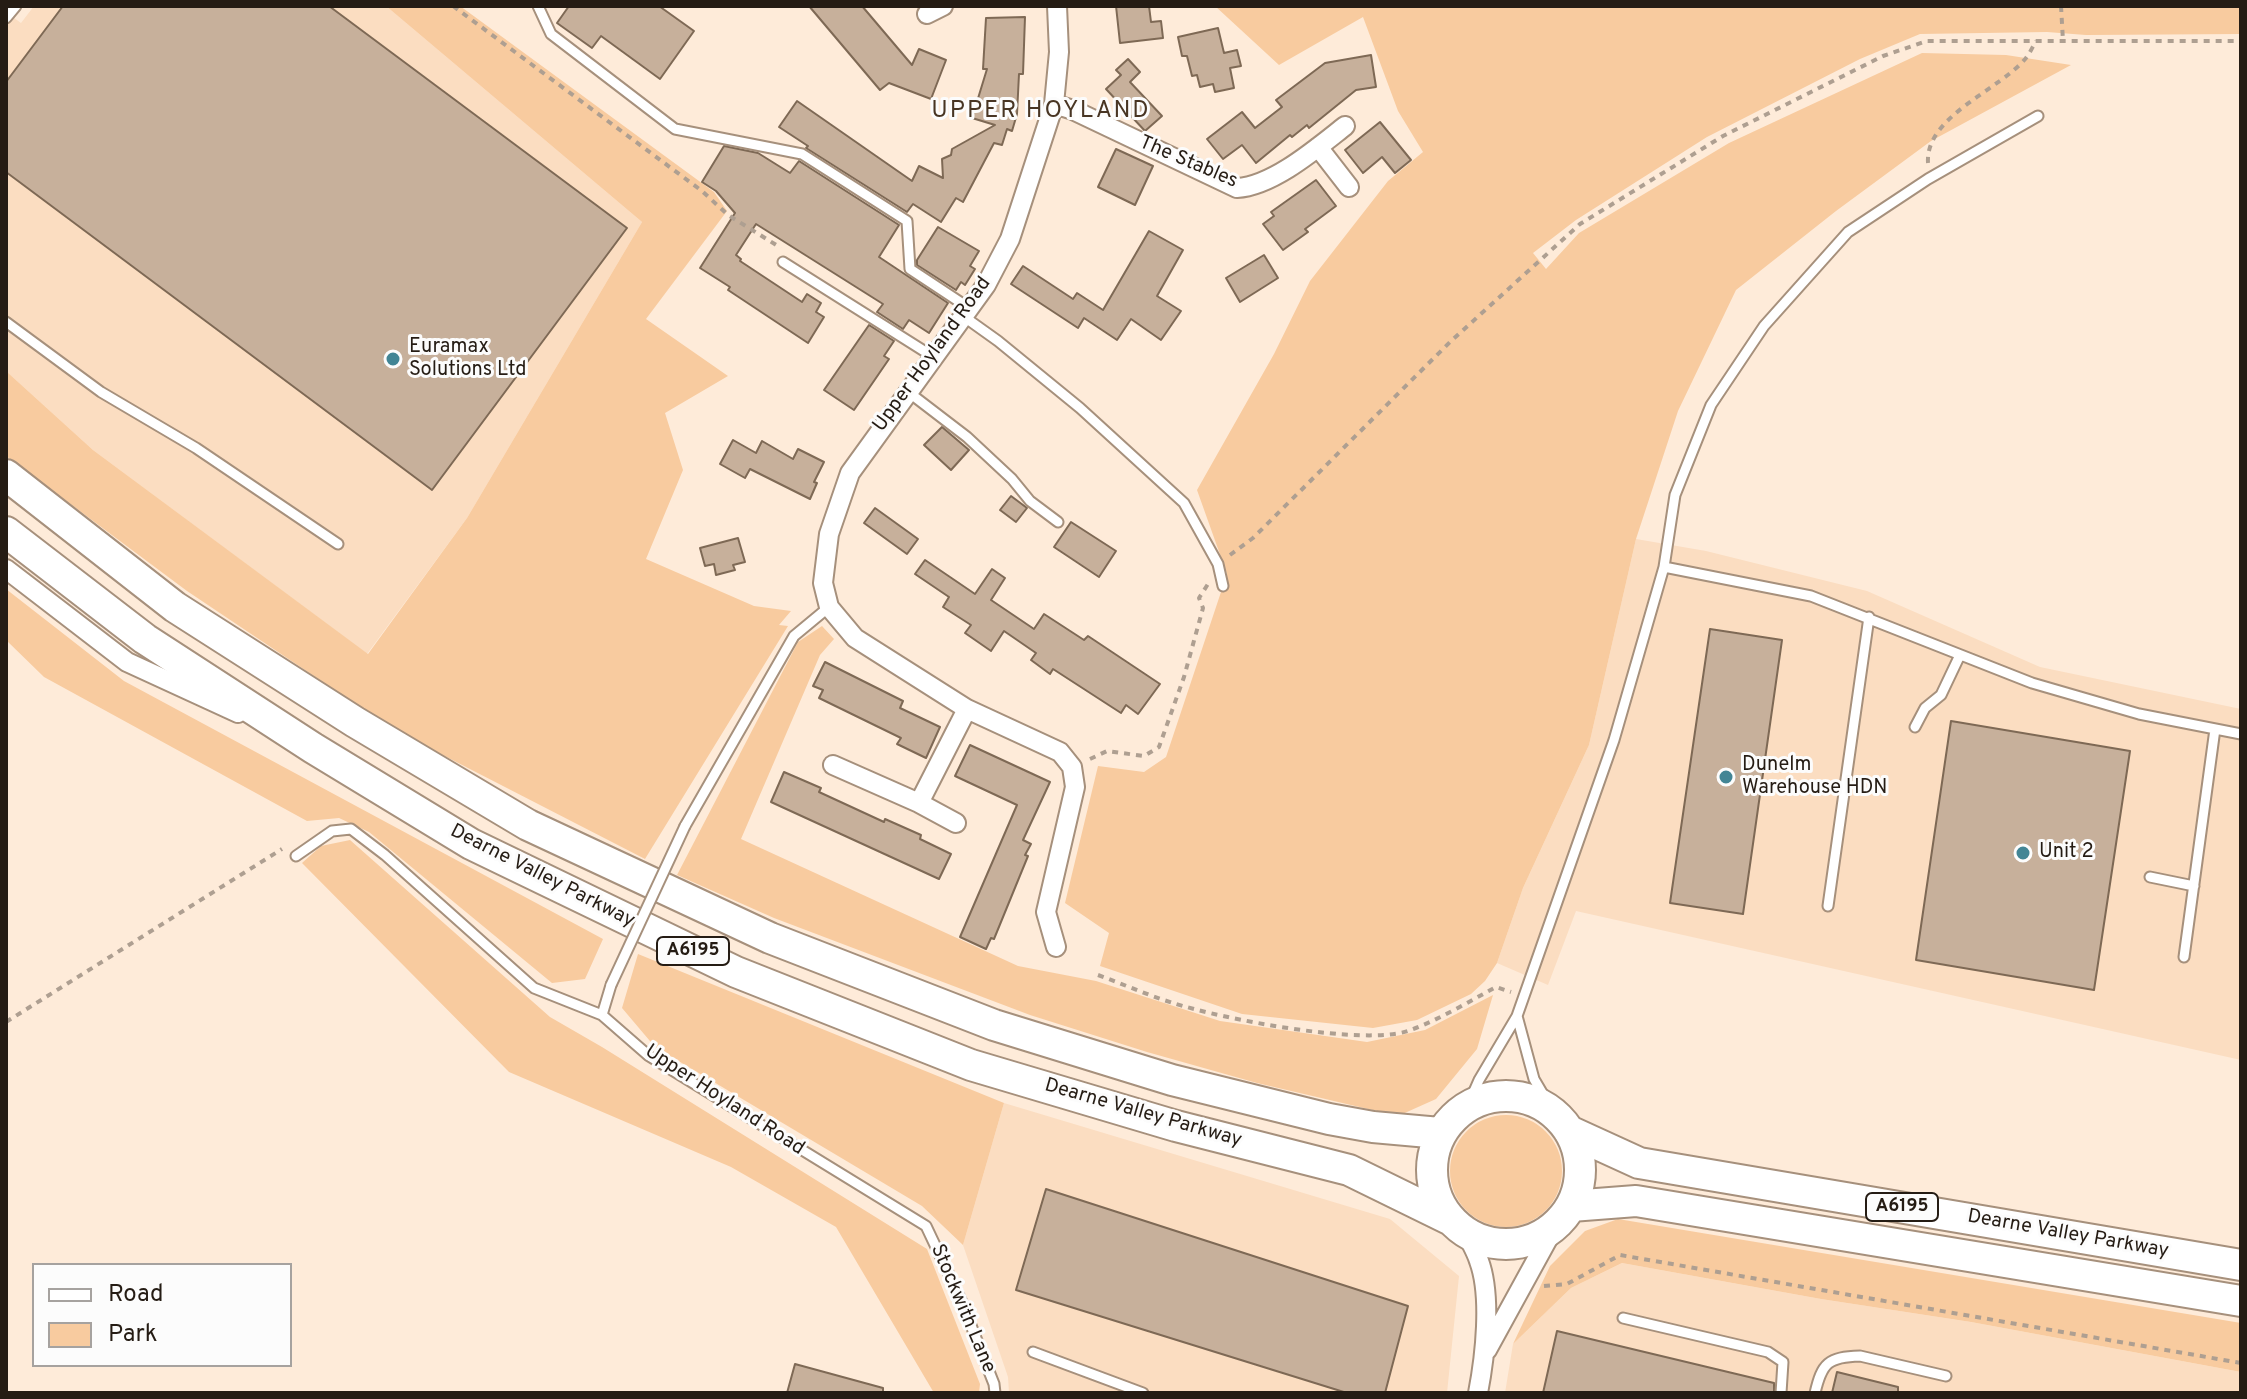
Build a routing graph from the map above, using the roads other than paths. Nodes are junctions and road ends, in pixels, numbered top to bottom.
1 (16, 6) edge
2 (538, 6) edge
3 (1057, 6) edge
4 (6, 18) edge
5 (1054, 104) junction
6 (2038, 116) dead end
7 (1345, 126) dead end
8 (1318, 147) junction
9 (1349, 187) dead end
10 (783, 262) dead end
11 (966, 312) junction
12 (6, 322) edge
13 (932, 356) junction
14 (907, 391) junction
15 (6, 475) edge
16 (1058, 522) dead end
17 (6, 532) edge
18 (338, 544) dead end
19 (1664, 567) junction
20 (6, 569) edge
21 (1223, 586) dead end
22 (829, 607) junction
23 (1869, 617) junction
24 (1960, 655) junction
25 (967, 709) junction
26 (1915, 727) dead end
27 (2215, 729) junction
28 (2241, 734) edge
29 (313, 748) junction
30 (833, 765) dead end
31 (919, 803) junction
32 (956, 823) dead end
33 (296, 856) dead end
34 (2150, 877) dead end
35 (2194, 886) junction
36 (1828, 906) dead end
37 (1056, 947) dead end
38 (2184, 957) dead end
39 (602, 1015) junction
40 (1517, 1016) junction
41 (1468, 1105) junction
42 (1562, 1122) junction
43 (1440, 1133) junction
44 (1563, 1216) junction
45 (926, 1226) joint
46 (1458, 1226) junction
47 (2241, 1265) edge
48 (2241, 1301) edge
49 (1623, 1318) dead end
50 (1033, 1352) dead end
51 (1486, 1352) junction
52 (1946, 1376) dead end
53 (995, 1393) edge
54 (1143, 1393) edge
55 (1478, 1393) edge
56 (1781, 1393) edge
57 (1815, 1393) edge

1 - 4 lane
2 - 11 lane
3 - 5 street, Upper Hoyland Road
5 - 8 street, The Stables
5 - 11 street, Upper Hoyland Road
6 - 19 lane
7 - 8 street, The Stables
8 - 9 street
10 - 13 lane
11 - 13 street, Upper Hoyland Road
11 - 21 lane
12 - 18 lane
13 - 14 street, Upper Hoyland Road
14 - 16 lane
14 - 22 street, Upper Hoyland Road
15 - 43 highway, Dearne Valley Parkway / A6195
17 - 29 highway, Dearne Valley Parkway / A6195
19 - 23 lane
19 - 40 lane
20 - 29 street
22 - 25 street
22 - 39 lane, bridge
23 - 24 lane
23 - 36 lane
24 - 26 lane
24 - 27 lane
25 - 31 street
25 - 37 street
27 - 28 lane
27 - 35 lane
29 - 46 highway, Dearne Valley Parkway / A6195
30 - 31 street
31 - 32 street
33 - 39 lane, Upper Hoyland Road
34 - 35 lane
35 - 38 lane
39 - 45 lane, Upper Hoyland Road
40 - 41 lane
40 - 42 lane
41 - 42 highway, A6195
41 - 43 highway
42 - 44 highway
42 - 47 highway, Dearne Valley Parkway / A6195
43 - 46 highway
44 - 46 highway, A6195
44 - 48 highway, Dearne Valley Parkway / A6195
44 - 51 street
45 - 53 lane, Stockwith Lane
46 - 51 street
49 - 56 lane
50 - 54 lane
51 - 55 street
52 - 57 lane

